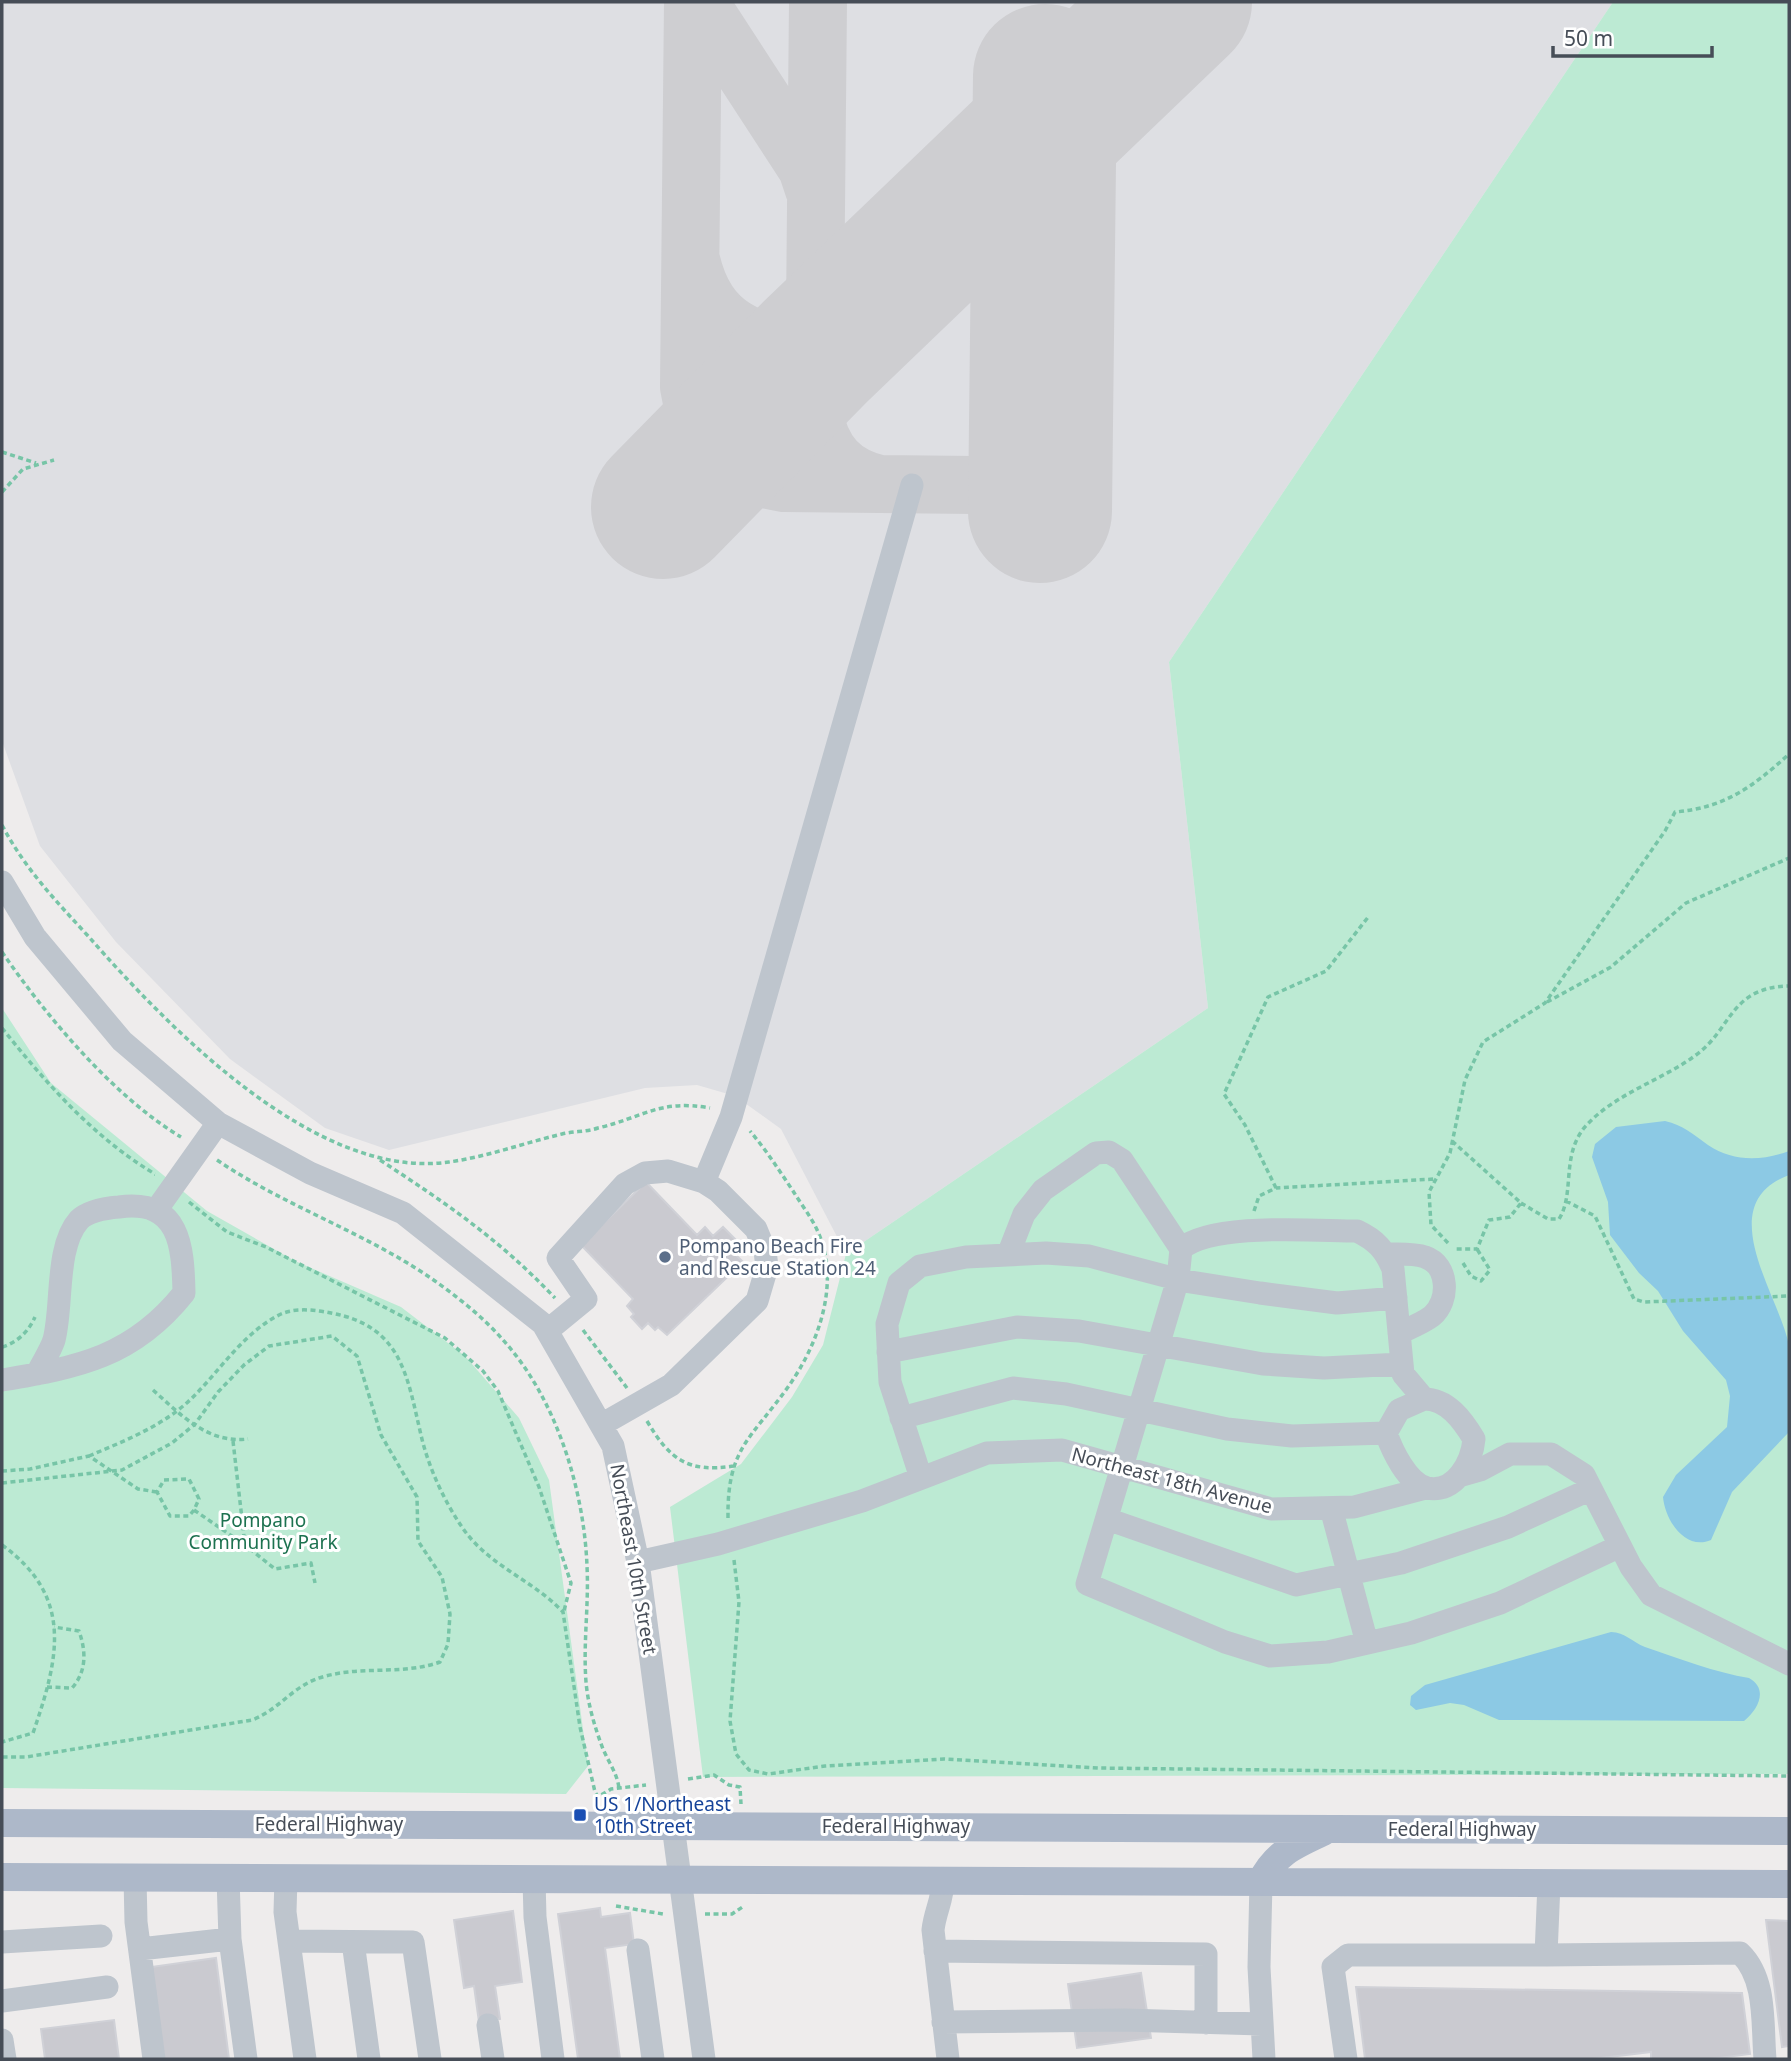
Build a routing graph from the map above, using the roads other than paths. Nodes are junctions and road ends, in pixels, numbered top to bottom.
1 (912, 485) dead end
2 (2, 882) edge
3 (218, 1123) junction
4 (704, 1182) junction
5 (157, 1209) junction
6 (1181, 1249) junction
7 (1387, 1254) junction
8 (1008, 1255) junction
9 (1178, 1279) junction
10 (1396, 1298) junction
11 (547, 1331) junction
12 (1398, 1333) junction
13 (1156, 1347) junction
14 (888, 1352) junction
15 (1401, 1364) junction
16 (37, 1374) junction
17 (2, 1380) edge
18 (1424, 1399) junction
19 (1140, 1411) junction
20 (901, 1418) junction
21 (601, 1425) junction
22 (1386, 1433) junction
23 (1474, 1438) junction
24 (1510, 1454) junction
25 (1122, 1466) junction
26 (1459, 1476) junction
27 (921, 1478) junction
28 (1426, 1488) junction
29 (1591, 1489) junction
30 (1331, 1508) junction
31 (1107, 1519) junction
32 (1620, 1546) junction
33 (638, 1562) junction
34 (1347, 1575) junction
35 (1367, 1643) junction
36 (1789, 1664) edge
37 (2, 1823) edge
38 (674, 1826) junction
39 (1329, 1829) junction
40 (1789, 1831) edge
41 (1789, 1870) edge
42 (2, 1877) edge
43 (135, 1878) junction
44 (228, 1878) junction
45 (286, 1878) junction
46 (534, 1879) junction
47 (680, 1879) junction
48 (943, 1880) junction
49 (1261, 1882) junction
50 (1549, 1883) junction
51 (1758, 1884) junction
52 (1789, 1884) edge
53 (101, 1936) dead end
54 (230, 1939) junction
55 (289, 1941) junction
56 (2, 1942) edge
57 (353, 1942) junction
58 (139, 1950) junction
59 (638, 1950) dead end
60 (934, 1951) junction
61 (1546, 1955) junction
62 (107, 1987) dead end
63 (2, 2001) edge
64 (943, 2022) junction
65 (1206, 2023) junction
66 (1262, 2024) junction
67 (488, 2025) dead end
68 (2, 2040) edge
69 (5, 2059) edge
70 (154, 2059) edge
71 (246, 2059) edge
72 (305, 2059) edge
73 (369, 2059) edge
74 (430, 2059) edge
75 (493, 2059) edge
76 (553, 2059) edge
77 (653, 2059) edge
78 (704, 2059) edge
79 (948, 2059) edge
80 (1264, 2059) edge
81 (1346, 2059) edge
82 (1765, 2059) edge

1 - 4 street
2 - 3 street, Northeast 10th Street
3 - 5 street
3 - 11 street, Northeast 10th Street
4 - 11 street
4 - 21 street
5 - 16 street
5 - 16 street
6 - 7 street
6 - 8 street
6 - 9 street
7 - 10 street
7 - 12 street
8 - 9 street
8 - 14 street
9 - 10 street
9 - 13 street
10 - 12 street
11 - 21 street, Northeast 10th Street
12 - 15 street
13 - 14 street
13 - 15 street
13 - 19 street
14 - 20 street
15 - 18 street
16 - 17 street
18 - 22 street
18 - 23 street
19 - 20 street
19 - 22 street
19 - 25 street
20 - 27 street
21 - 33 street, Northeast 10th Street
22 - 28 street
23 - 24 street
23 - 26 street
24 - 26 street
24 - 29 street
25 - 27 street, Northeast 18th Avenue
25 - 30 street, Northeast 18th Avenue
25 - 31 street
26 - 28 street
27 - 33 street, Northeast 18th Avenue
28 - 30 street, Northeast 18th Avenue
29 - 32 street
29 - 34 street
30 - 34 street
31 - 34 street
31 - 35 street
32 - 35 street
32 - 36 street
33 - 38 street, Northeast 10th Street
34 - 35 street
37 - 38 main road, Federal Highway
38 - 39 main road, Federal Highway
38 - 47 street, Northeast 10th Street
39 - 40 main road, Federal Highway
39 - 49 main road
41 - 51 main road
42 - 43 main road
43 - 44 main road
43 - 58 street
44 - 45 main road
44 - 54 street
45 - 46 main road
45 - 55 street
46 - 47 main road
46 - 76 street
47 - 48 main road
47 - 78 street, Northeast 10th Street
48 - 49 main road
48 - 60 street
49 - 50 main road
49 - 66 street
50 - 51 main road
50 - 61 street
51 - 52 main road
53 - 56 street
54 - 58 street
54 - 71 street
55 - 57 street
55 - 72 street
57 - 73 street
57 - 74 street
58 - 70 street
59 - 77 street
60 - 64 street
60 - 65 street
61 - 81 street
61 - 82 street
62 - 63 street
64 - 65 street
64 - 79 street
65 - 66 street
66 - 80 street
67 - 75 street
68 - 69 street

